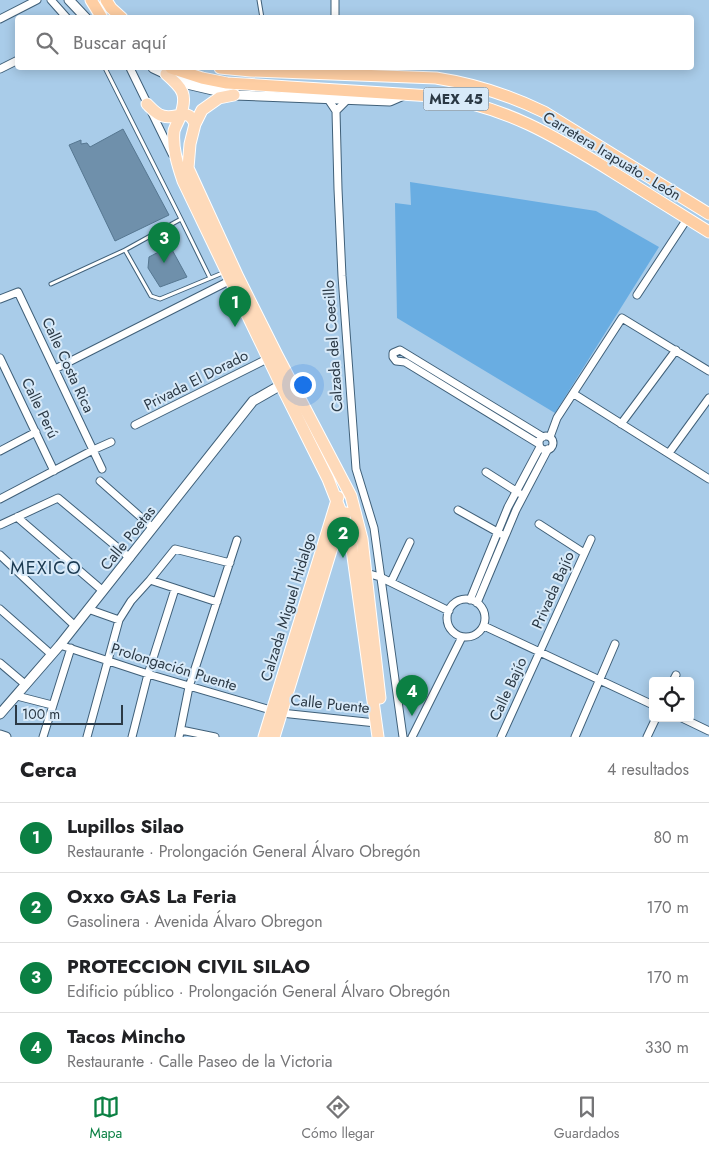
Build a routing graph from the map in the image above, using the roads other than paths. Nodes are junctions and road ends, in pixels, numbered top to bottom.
1 (37, 0) edge
2 (50, 0) edge
3 (69, 0) edge
4 (91, 0) edge
5 (106, 0) edge
6 (259, 0) edge
7 (335, 0) edge
8 (64, 15) edge
9 (83, 15) edge
10 (100, 15) edge
11 (119, 15) edge
12 (262, 15) edge
13 (335, 15) edge
14 (0, 19) edge
15 (15, 62) edge
16 (0, 69) edge
17 (106, 70) edge
18 (131, 70) edge
19 (336, 70) edge
20 (169, 71) edge
21 (406, 94) junction
22 (234, 95) junction
23 (328, 99) junction
24 (347, 100) junction
25 (147, 104) junction
26 (336, 111) junction
27 (180, 115) junction
28 (195, 124) junction
29 (183, 167) junction
30 (709, 214) edge
31 (181, 219) junction
32 (687, 219) junction
33 (709, 232) edge
34 (125, 250) junction
35 (232, 276) junction
36 (210, 278) junction
37 (51, 284) dead end
38 (637, 296) dead end
39 (0, 299) edge
40 (676, 350) junction
41 (0, 358) edge
42 (269, 358) junction
43 (54, 369) junction
44 (709, 371) edge
45 (280, 385) junction
46 (574, 394) junction
47 (709, 398) edge
48 (477, 401) junction
49 (621, 424) junction
50 (135, 425) dead end
51 (36, 432) junction
52 (543, 441) junction
53 (111, 442) dead end
54 (0, 450) edge
55 (93, 450) junction
56 (548, 450) junction
57 (668, 453) junction
58 (102, 469) dead end
59 (54, 471) junction
60 (486, 472) dead end
61 (709, 479) edge
62 (100, 481) dead end
63 (362, 489) junction
64 (520, 494) junction
65 (350, 496) junction
66 (0, 499) edge
67 (337, 499) junction
68 (458, 510) dead end
69 (343, 516) junction
70 (17, 517) junction
71 (539, 524) dead end
72 (0, 525) edge
73 (153, 528) junction
74 (502, 534) junction
75 (591, 539) dead end
76 (237, 540) dead end
77 (410, 542) dead end
78 (352, 543) junction
79 (333, 544) junction
80 (584, 554) junction
81 (0, 555) edge
82 (130, 558) junction
83 (230, 563) junction
84 (361, 572) junction
85 (380, 577) junction
86 (150, 580) junction
87 (391, 582) junction
88 (176, 589) junction
89 (103, 591) junction
90 (474, 601) junction
91 (217, 602) junction
92 (0, 609) edge
93 (88, 609) junction
94 (449, 611) junction
95 (119, 620) junction
96 (75, 626) junction
97 (484, 626) junction
98 (462, 637) junction
99 (615, 644) dead end
100 (60, 645) junction
101 (71, 648) junction
102 (540, 653) junction
103 (52, 654) junction
104 (108, 661) junction
105 (0, 663) edge
106 (148, 674) junction
107 (600, 679) junction
108 (26, 685) junction
109 (190, 686) junction
110 (17, 696) junction
111 (649, 703) edge
112 (52, 705) junction
113 (277, 712) junction
114 (0, 714) edge
115 (654, 722) edge
116 (690, 722) edge
117 (376, 723) junction
118 (709, 731) edge
119 (180, 733) edge
120 (0, 736) edge
121 (6, 737) edge
122 (43, 737) edge
123 (87, 737) edge
124 (132, 737) edge
125 (215, 737) edge
126 (264, 737) edge
127 (274, 737) edge
128 (378, 737) edge
129 (386, 737) edge
130 (404, 737) edge
131 (412, 737) edge
132 (501, 737) edge
133 (576, 737) edge
134 (647, 737) edge

1 - 14 street
2 - 8 street
3 - 9 street
4 - 10 highway
5 - 11 highway
6 - 12 lane
7 - 13 street
15 - 16 street
17 - 31 lane
18 - 25 street
19 - 30 highway, Carretera Irapuato - León / MEX 45
20 - 21 highway, Carretera Irapuato - León / MEX 45
20 - 22 street, MEX 45
20 - 27 main road
21 - 24 street, MEX 45
21 - 32 highway, Carretera Irapuato - León / MEX 45
22 - 23 street, MEX 45
22 - 28 main road
23 - 24 street, MEX 45
23 - 26 street
24 - 26 street
25 - 27 main road
25 - 29 street
26 - 63 street, Calzada del Coecillo
27 - 28 main road
27 - 29 main road
28 - 29 main road
29 - 35 main road
29 - 35 main road
31 - 34 lane
31 - 36 lane
32 - 33 highway, Carretera Irapuato - León / MEX 45
32 - 38 street
34 - 36 lane
34 - 37 lane
35 - 36 lane
35 - 42 main road
35 - 43 street
35 - 65 main road
39 - 43 street, Calle Costa Rica
40 - 44 street
40 - 46 street
40 - 49 street
41 - 51 street, Calle Perú
42 - 45 main road
42 - 50 street, Privada El Dorado
43 - 55 street, Calle Costa Rica
45 - 67 main road
45 - 73 street, Calle Poetas
46 - 49 street
46 - 52 street
47 - 57 street
48 - 48 street
48 - 52 street
49 - 57 street
51 - 54 street
51 - 59 street, Calle Perú
52 - 56 street
52 - 56 street
52 - 64 street
53 - 55 street
55 - 58 street, Calle Costa Rica
55 - 59 street
56 - 64 street
57 - 61 street
59 - 66 street
60 - 64 street
62 - 73 street
63 - 65 street
63 - 85 street, Calzada del Coecillo
64 - 74 street
65 - 67 main road, Calzada Miguel Hidalgo
65 - 69 main road, Calzada Miguel Hidalgo
65 - 84 main road
67 - 69 main road
67 - 113 main road, Calzada Miguel Hidalgo
68 - 74 street
69 - 78 main road
69 - 79 main road, Calzada Miguel Hidalgo
70 - 72 street
70 - 82 street
70 - 89 street
71 - 80 street
73 - 82 street, Calle Poetas
74 - 90 street
75 - 80 street, Privada Bajío
76 - 83 street
77 - 87 street
78 - 79 main road
78 - 84 main road
79 - 113 main road, Calzada Miguel Hidalgo
80 - 102 street, Privada Bajío
81 - 96 street
82 - 89 street, Calle Poetas
83 - 86 street
83 - 91 street
84 - 85 street
84 - 117 main road
84 - 129 main road
85 - 87 street
85 - 130 street, Calzada del Coecillo
86 - 88 street
86 - 95 street
87 - 94 street
88 - 91 street
88 - 106 street
89 - 93 street, Calle Poetas
90 - 94 street
90 - 97 street
91 - 109 street
92 - 103 street
93 - 95 street
93 - 96 street, Calle Poetas
94 - 98 street
95 - 104 street
96 - 100 street, Calle Poetas
97 - 98 street
97 - 102 street
98 - 131 street
99 - 107 street
100 - 101 street, Prolongación Puente
100 - 103 street, Calle Poetas
101 - 104 street, Prolongación Puente
101 - 112 street
102 - 107 street
102 - 132 street, Calle Bajío
103 - 108 street, Calle Poetas
104 - 106 street, Prolongación Puente
104 - 123 street
105 - 108 street
106 - 109 street, Prolongación Puente
106 - 124 street
107 - 111 street
107 - 133 street
108 - 110 street, Calle Poetas
109 - 113 street, Prolongación Puente
109 - 119 street
110 - 112 street
110 - 114 street, Calle Poetas
112 - 122 street
113 - 117 street, Calle Puente
113 - 126 main road, Calzada Miguel Hidalgo
113 - 127 main road, Calzada Miguel Hidalgo
115 - 134 street
116 - 118 street
117 - 128 main road
119 - 125 street
120 - 121 street

